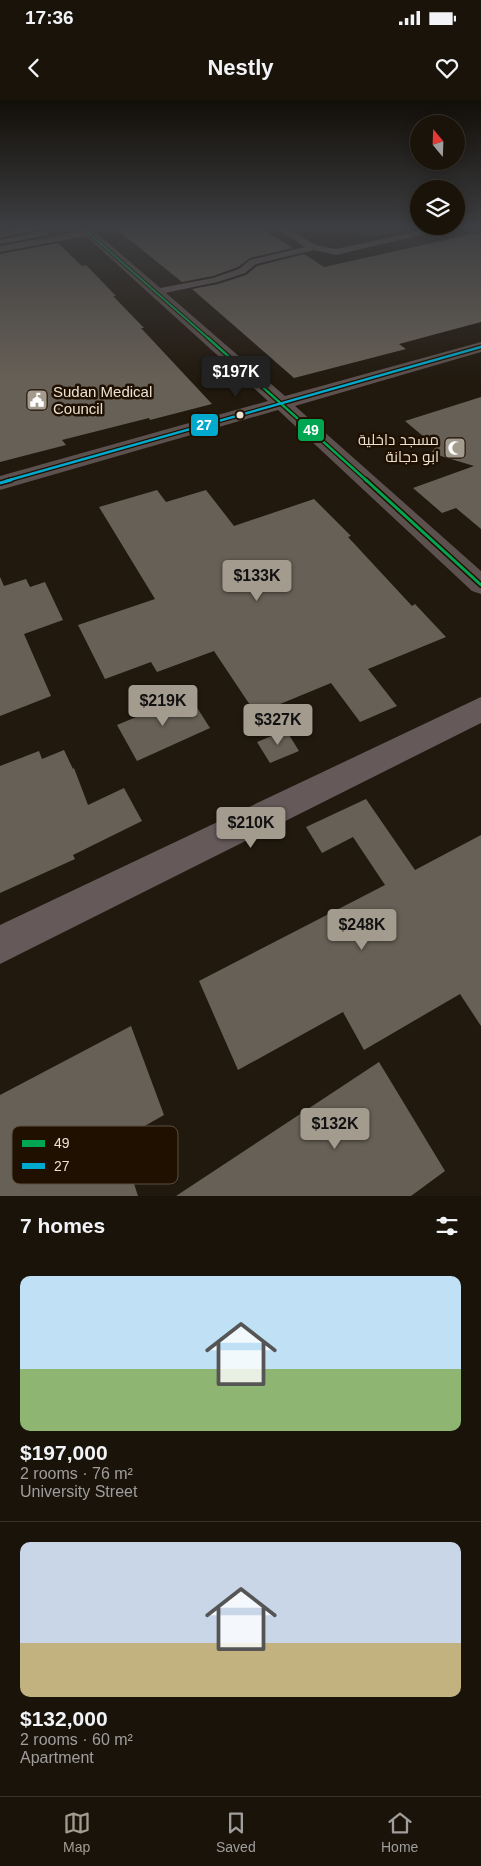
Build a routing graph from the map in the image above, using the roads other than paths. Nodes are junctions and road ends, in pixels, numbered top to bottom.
1 (140, 279) edge
2 (218, 279) edge
3 (155, 292) junction
4 (481, 347) edge
5 (281, 403) junction
6 (0, 482) edge
7 (481, 584) edge
8 (481, 708) edge
9 (0, 945) edge

1 - 3 street
2 - 3 lane
3 - 5 street
4 - 5 street
5 - 6 street
5 - 7 street
8 - 9 street

